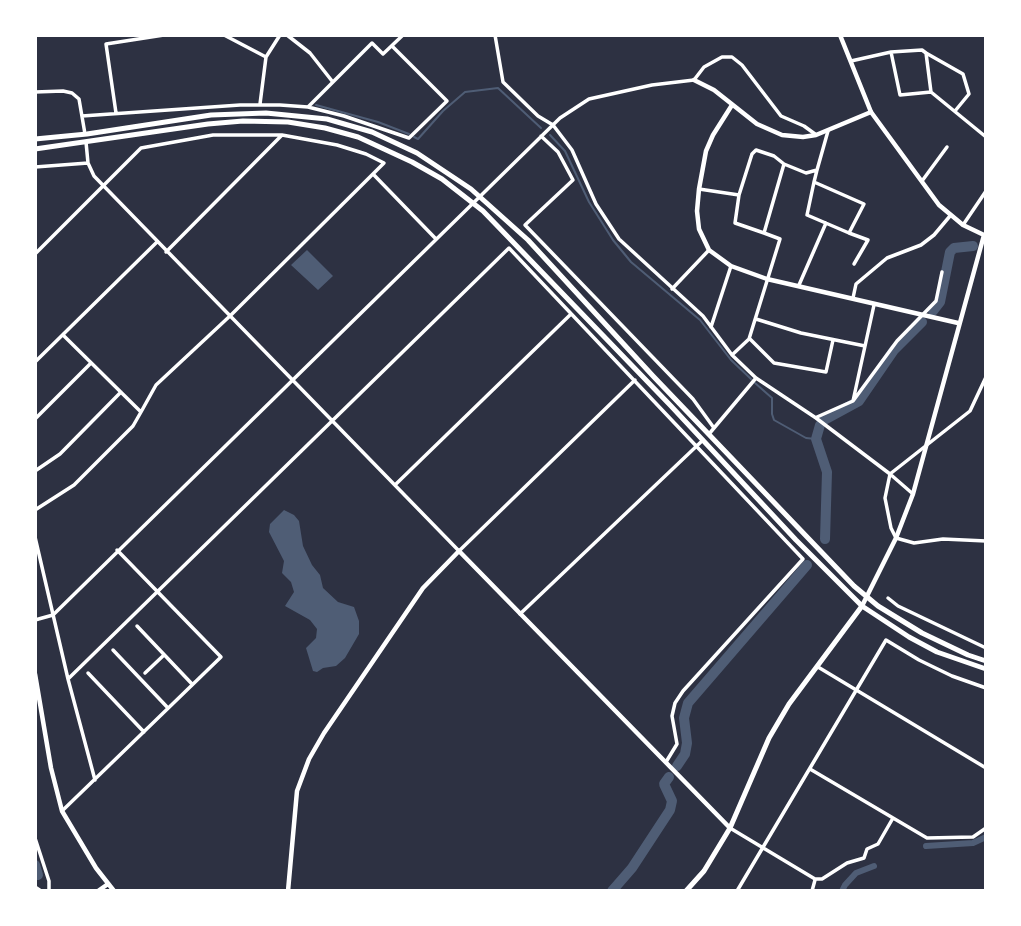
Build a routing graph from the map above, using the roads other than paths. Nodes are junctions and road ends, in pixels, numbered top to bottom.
1 (164, 35) edge
2 (224, 35) edge
3 (280, 35) edge
4 (287, 35) edge
5 (403, 35) edge
6 (495, 35) edge
7 (840, 35) edge
8 (392, 46) junction
9 (891, 52) junction
10 (926, 53) junction
11 (266, 57) junction
12 (851, 61) junction
13 (694, 80) junction
14 (332, 81) junction
15 (35, 92) edge
16 (931, 92) junction
17 (260, 104) junction
18 (732, 105) junction
19 (308, 107) junction
20 (955, 111) junction
21 (872, 112) junction
22 (116, 113) junction
23 (82, 116) junction
24 (553, 125) junction
25 (828, 131) junction
26 (282, 135) junction
27 (816, 135) junction
28 (541, 136) junction
29 (986, 137) edge
30 (35, 139) edge
31 (947, 148) dead end
32 (35, 149) edge
33 (88, 163) junction
34 (785, 164) junction
35 (35, 167) edge
36 (817, 170) junction
37 (373, 174) junction
38 (922, 181) junction
39 (814, 182) junction
40 (103, 186) junction
41 (699, 189) junction
42 (986, 191) edge
43 (739, 195) junction
44 (480, 196) junction
45 (474, 203) junction
46 (950, 216) junction
47 (826, 223) junction
48 (963, 225) junction
49 (764, 233) junction
50 (849, 233) junction
51 (985, 235) edge
52 (436, 239) junction
53 (157, 242) junction
54 (709, 250) junction
55 (166, 252) junction
56 (35, 254) edge
57 (854, 264) dead end
58 (731, 266) junction
59 (942, 272) dead end
60 (767, 279) junction
61 (798, 287) junction
62 (672, 290) junction
63 (853, 300) junction
64 (874, 305) junction
65 (231, 315) junction
66 (570, 315) junction
67 (922, 315) junction
68 (756, 319) junction
69 (958, 323) junction
70 (711, 327) junction
71 (64, 335) junction
72 (749, 339) junction
73 (833, 340) junction
74 (866, 346) junction
75 (732, 355) junction
76 (35, 362) edge
77 (91, 363) junction
78 (986, 377) edge
79 (756, 378) junction
80 (293, 380) junction
81 (635, 380) junction
82 (121, 392) junction
83 (853, 401) junction
84 (141, 412) junction
85 (816, 418) junction
86 (35, 419) edge
87 (332, 421) junction
88 (714, 428) junction
89 (709, 434) junction
90 (703, 440) junction
91 (696, 445) junction
92 (925, 445) junction
93 (35, 471) edge
94 (890, 474) junction
95 (396, 484) junction
96 (912, 494) junction
97 (35, 510) edge
98 (35, 537) edge
99 (896, 538) junction
100 (986, 541) edge
101 (117, 550) junction
102 (459, 551) junction
103 (158, 592) junction
104 (867, 597) junction
105 (888, 598) dead end
106 (862, 606) junction
107 (520, 614) junction
108 (53, 615) junction
109 (35, 620) edge
110 (137, 626) dead end
111 (986, 648) edge
112 (114, 650) dead end
113 (164, 655) junction
114 (986, 661) edge
115 (818, 667) junction
116 (986, 669) edge
117 (88, 673) dead end
118 (145, 673) dead end
119 (35, 674) edge
120 (68, 679) junction
121 (192, 684) junction
122 (986, 688) edge
123 (856, 690) junction
124 (168, 708) junction
125 (144, 732) junction
126 (666, 762) junction
127 (986, 768) edge
128 (810, 769) junction
129 (95, 780) junction
130 (62, 811) junction
131 (893, 818) junction
132 (730, 828) junction
133 (986, 828) edge
134 (35, 838) edge
135 (762, 846) junction
136 (816, 879) junction
137 (108, 884) junction
138 (35, 887) edge
139 (41, 891) edge
140 (49, 891) edge
141 (98, 891) edge
142 (114, 891) edge
143 (288, 891) edge
144 (686, 891) edge
145 (737, 891) edge
146 (812, 891) edge

1 - 22 street
2 - 11 street
3 - 11 street
4 - 14 street
5 - 8 street
6 - 24 street
7 - 12 street
8 - 14 street
8 - 19 street
9 - 10 street
9 - 12 street
9 - 16 street
10 - 16 street
10 - 20 street
11 - 17 street
12 - 21 street
13 - 18 street
13 - 24 street
13 - 27 street
14 - 19 street
15 - 23 street
16 - 20 street
17 - 19 street
17 - 22 street
18 - 27 street
18 - 41 street
20 - 29 street
21 - 25 street
21 - 38 street
22 - 23 street
23 - 33 street
24 - 28 street
24 - 62 street
25 - 27 street
25 - 36 street
26 - 37 street
26 - 40 street
26 - 55 street
28 - 44 street
28 - 88 street
30 - 44 main road
31 - 38 street
32 - 45 main road
33 - 35 street
33 - 40 street
34 - 36 street
34 - 43 street
34 - 49 street
36 - 39 street
37 - 52 street
37 - 65 street
38 - 46 street
39 - 47 street
39 - 50 street
40 - 53 street
40 - 56 street
41 - 43 street
41 - 54 street
42 - 48 street
43 - 49 street
44 - 45 street
44 - 89 main road
45 - 52 street
45 - 90 main road
46 - 48 street
46 - 63 street
47 - 50 street
47 - 61 street
48 - 51 street
49 - 60 street
50 - 57 street
51 - 69 street
52 - 80 street
53 - 55 street
53 - 71 street
54 - 58 street
54 - 62 street
55 - 65 street
58 - 60 street
58 - 70 street
59 - 67 street
60 - 61 street
60 - 68 street
61 - 63 street
62 - 70 street
63 - 64 street
64 - 67 street
64 - 74 street
65 - 80 street
65 - 84 street
66 - 81 street
66 - 87 street
66 - 95 street
67 - 69 street
67 - 83 street
68 - 72 street
68 - 73 street
69 - 92 street
70 - 75 street
71 - 76 street
71 - 77 street
72 - 73 street
72 - 75 street
73 - 74 street
74 - 83 street
75 - 79 street
77 - 82 street
77 - 86 street
78 - 92 street
79 - 85 street
79 - 88 street
80 - 87 street
80 - 101 street
81 - 91 street
81 - 102 street
82 - 84 street
82 - 93 street
83 - 85 street
84 - 97 street
85 - 94 street
87 - 95 street
87 - 103 street
88 - 89 street
89 - 104 main road
90 - 91 street
90 - 106 main road
91 - 107 street
91 - 126 street
92 - 94 street
92 - 96 street
94 - 96 street
94 - 99 street
95 - 102 street
96 - 99 street
98 - 108 street
99 - 100 street
99 - 104 street
101 - 103 street
101 - 108 street
102 - 107 street
102 - 143 street
103 - 120 street
103 - 121 street
104 - 106 street
104 - 114 main road
105 - 111 street
106 - 115 main road
106 - 116 main road
107 - 126 street
108 - 109 street
108 - 120 street
110 - 113 street
112 - 124 street
113 - 118 street
113 - 121 street
115 - 123 street
115 - 132 main road
117 - 125 street
119 - 130 street
120 - 129 street
121 - 124 street
122 - 123 street
123 - 127 street
123 - 128 street
124 - 125 street
125 - 129 street
126 - 132 street
128 - 131 street
128 - 135 street
129 - 130 street
130 - 137 street
131 - 133 street
131 - 136 street
132 - 135 street
132 - 144 main road
134 - 140 street
135 - 136 street
135 - 145 street
136 - 146 street
137 - 141 street
137 - 142 street
138 - 139 street

